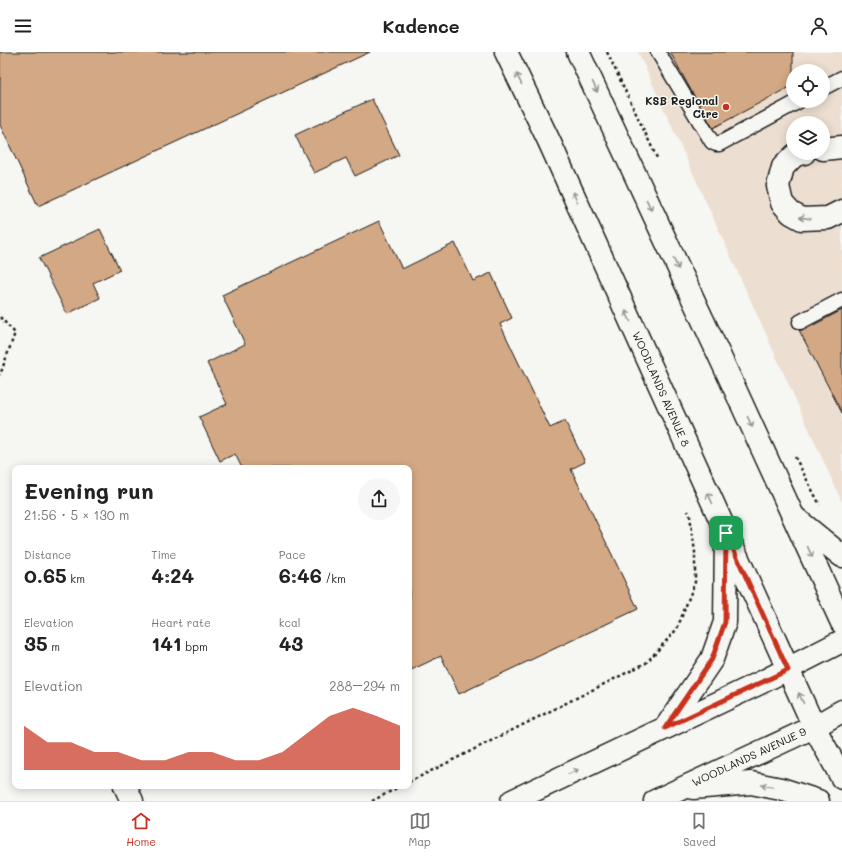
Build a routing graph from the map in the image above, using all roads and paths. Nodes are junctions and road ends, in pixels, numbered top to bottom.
1 (506, 52) edge
2 (578, 52) edge
3 (658, 52) edge
4 (842, 78) edge
5 (830, 84) edge
6 (786, 108) edge
7 (842, 147) edge
8 (830, 148) edge
9 (790, 160) edge
10 (842, 211) edge
11 (842, 300) edge
12 (0, 317) edge
13 (800, 322) dead end
14 (0, 375) edge
15 (794, 517) junction
16 (726, 533) junction
17 (842, 556) edge
18 (695, 582) dead end
19 (842, 623) edge
20 (842, 641) edge
21 (788, 670) junction
22 (842, 711) edge
23 (814, 727) junction
24 (665, 728) junction
25 (842, 778) edge
26 (412, 780) edge
27 (126, 789) edge
28 (395, 789) edge
29 (680, 789) junction
30 (132, 801) edge
31 (372, 801) edge
32 (512, 801) edge
33 (655, 801) edge
34 (818, 801) edge

16 -> 1 main road, WOODLANDS AVENUE 8
2 -> 15 main road
3 - 6 lane
4 - 5 lane
7 - 8 main road
10 -> 9 main road
11 - 13 lane
12 - 14 path
15 - 17 main road
15 -> 19 main road
16 - 21 main road, WOODLANDS AVENUE 8
16 - 24 main road
18 - 26 path
20 - 21 main road
23 -> 21 main road, WOODLANDS AVENUE 8
21 - 24 main road
22 - 23 main road, WOODLANDS AVENUE 9
23 - 25 main road, WOODLANDS AVENUE 8
23 - 29 main road, WOODLANDS AVENUE 9
32 -> 24 main road
27 - 30 main road
28 - 31 path
29 - 33 main road, WOODLANDS AVENUE 9
34 -> 29 main road

